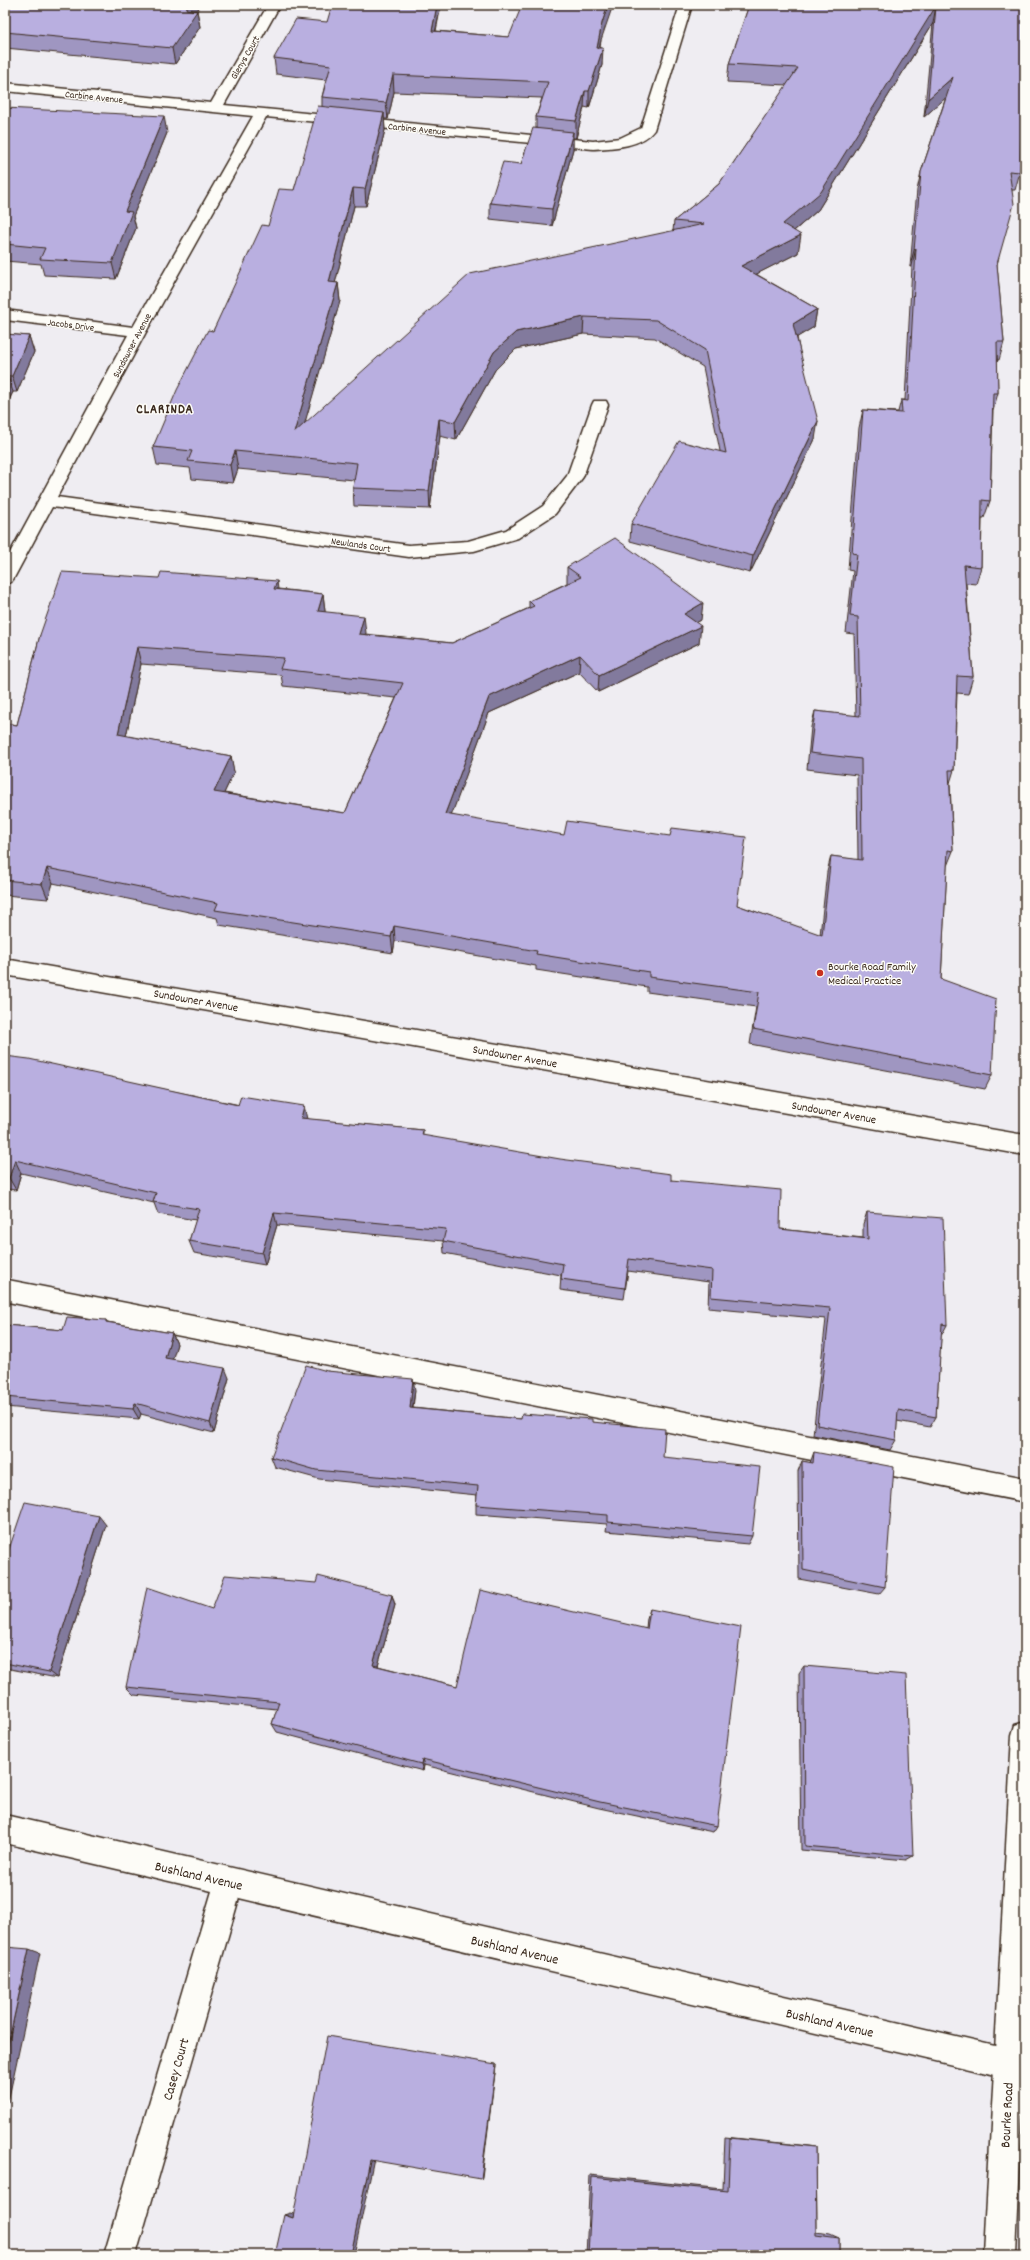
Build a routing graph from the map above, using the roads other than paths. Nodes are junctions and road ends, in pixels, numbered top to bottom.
1 (274, 5) edge
2 (686, 5) edge
3 (5, 87) edge
4 (215, 108) junction
5 (261, 113) junction
6 (5, 315) edge
7 (138, 332) junction
8 (600, 405) dead end
9 (48, 501) junction
10 (5, 578) edge
11 (5, 967) edge
12 (1025, 1145) edge
13 (8, 1291) dead end
14 (1025, 1490) edge
15 (1025, 1735) edge
16 (5, 1830) edge
17 (229, 1882) junction
18 (1017, 2066) edge
19 (120, 2255) edge
20 (1000, 2255) edge

1 - 4 street, Glenys Court
2 - 5 street, Carbine Avenue
3 - 4 street, Carbine Avenue
4 - 5 street, Carbine Avenue
5 - 7 street, Sundowner Avenue
6 - 7 street, Jacobs Drive
7 - 9 street, Sundowner Avenue
8 - 9 street, Newlands Court
9 - 10 street, Sundowner Avenue
11 - 12 street, Sundowner Avenue
13 - 14 street
15 - 18 street, Bourke Road
16 - 17 street, Bushland Avenue
17 - 18 street, Bushland Avenue
17 - 19 street, Casey Court
18 - 20 street, Bourke Road

